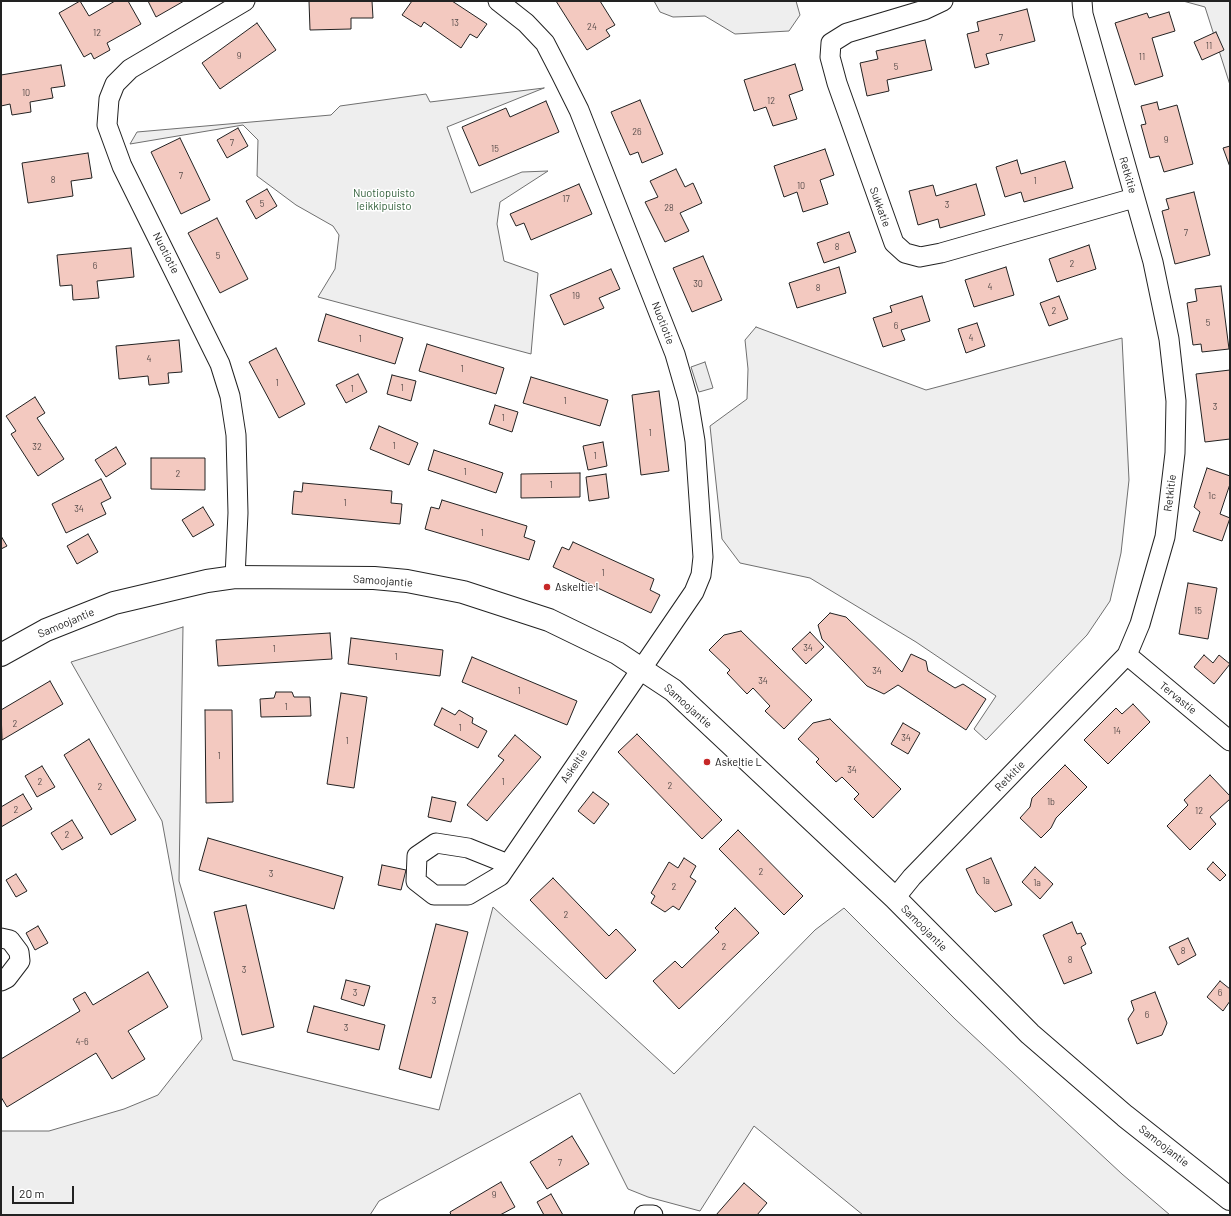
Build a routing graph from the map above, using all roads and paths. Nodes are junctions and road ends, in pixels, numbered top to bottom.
1 (246, 1) edge
2 (498, 1) edge
3 (942, 1) edge
4 (1082, 1) edge
5 (1134, 198) junction
6 (235, 577) junction
7 (1, 655) edge
8 (1126, 655) junction
9 (642, 668) junction
10 (1230, 741) edge
11 (508, 864) dead end
12 (895, 898) junction
13 (1, 938) edge
14 (1, 981) edge
15 (1230, 1199) edge
16 (644, 1215) edge
17 (653, 1215) edge

1 - 6 street, Nuotiotie
2 - 9 street, Nuotiotie
3 - 5 street, Sukkatie
4 - 5 street, Retkitie
5 - 8 street, Retkitie
6 - 7 street, Samoojantie
6 - 9 street, Samoojantie
8 - 10 street, Tervastie
8 - 12 street, Retkitie
9 - 11 street, Askeltie
9 - 12 street, Samoojantie
12 - 15 street, Samoojantie
13 - 14 street
16 - 17 street

